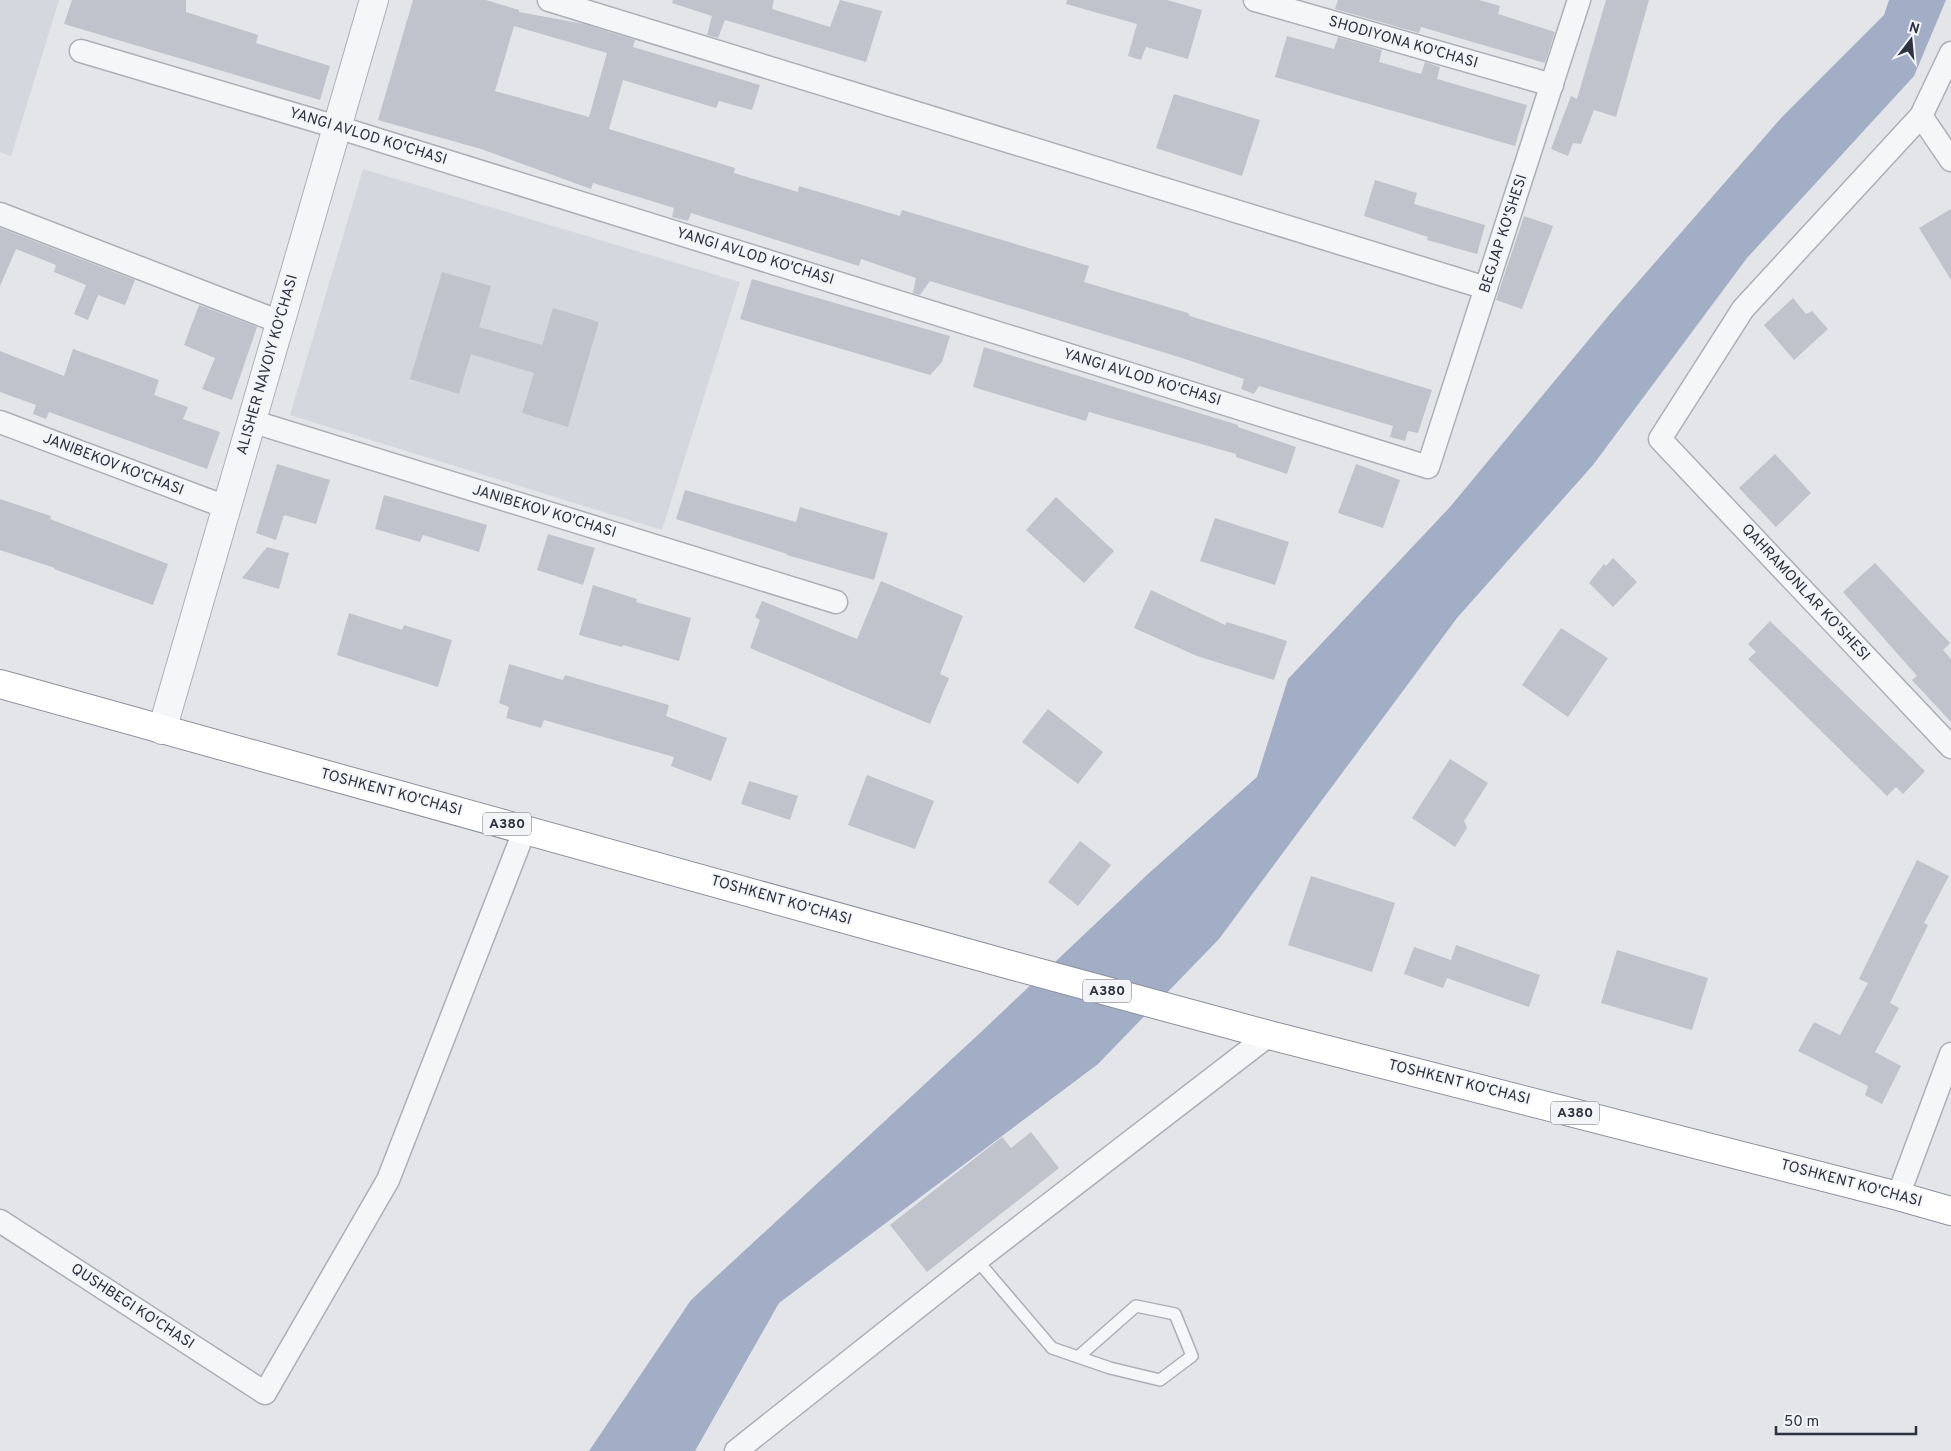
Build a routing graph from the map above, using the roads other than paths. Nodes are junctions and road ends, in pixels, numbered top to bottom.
1 (374, 0) edge
2 (549, 0) edge
3 (1255, 0) edge
4 (1580, 0) edge
5 (81, 50) dead end
6 (1951, 53) edge
7 (1552, 85) junction
8 (1921, 116) junction
9 (337, 127) junction
10 (1951, 160) edge
11 (0, 214) edge
12 (1486, 288) junction
13 (280, 322) junction
14 (251, 421) junction
15 (0, 422) edge
16 (1428, 467) joint
17 (226, 507) junction
18 (836, 602) dead end
19 (0, 684) edge
20 (162, 730) junction
21 (1951, 747) edge
22 (525, 829) junction
23 (1269, 1035) junction
24 (1951, 1054) edge
25 (1898, 1196) junction
26 (1951, 1211) edge
27 (0, 1221) edge
28 (977, 1260) junction
29 (1078, 1357) junction
30 (736, 1451) edge

1 - 9 street, ALISHER NAVOIY KO'CHASI
2 - 12 street
3 - 7 street, SHODIYONA KO'CHASI
4 - 7 street, BEGJAP KO'SHESI
5 - 9 street, YANGI AVLOD KO'CHASI
6 - 8 street
7 - 12 street, BEGJAP KO'SHESI
8 - 10 street
8 - 21 street, QAHRAMONLAR KO'SHESI
9 - 13 street, ALISHER NAVOIY KO'CHASI
9 - 16 street, YANGI AVLOD KO'CHASI
11 - 13 street
12 - 16 street, BEGJAP KO'SHESI
13 - 14 street, ALISHER NAVOIY KO'CHASI
14 - 17 street, ALISHER NAVOIY KO'CHASI
14 - 18 street, JANIBEKOV KO'CHASI
15 - 17 street, JANIBEKOV KO'CHASI
17 - 20 street, ALISHER NAVOIY KO'CHASI
19 - 20 highway, TOSHKENT KO'CHASI / A380
20 - 22 highway, TOSHKENT KO'CHASI / A380
22 - 23 highway, TOSHKENT KO'CHASI / A380
22 - 27 street, QUSHBEGI KO'CHASI
23 - 25 highway, TOSHKENT KO'CHASI / A380
23 - 28 street
24 - 25 street
25 - 26 highway, TOSHKENT KO'CHASI / A380
28 - 29 lane
28 - 30 street
29 - 29 lane

